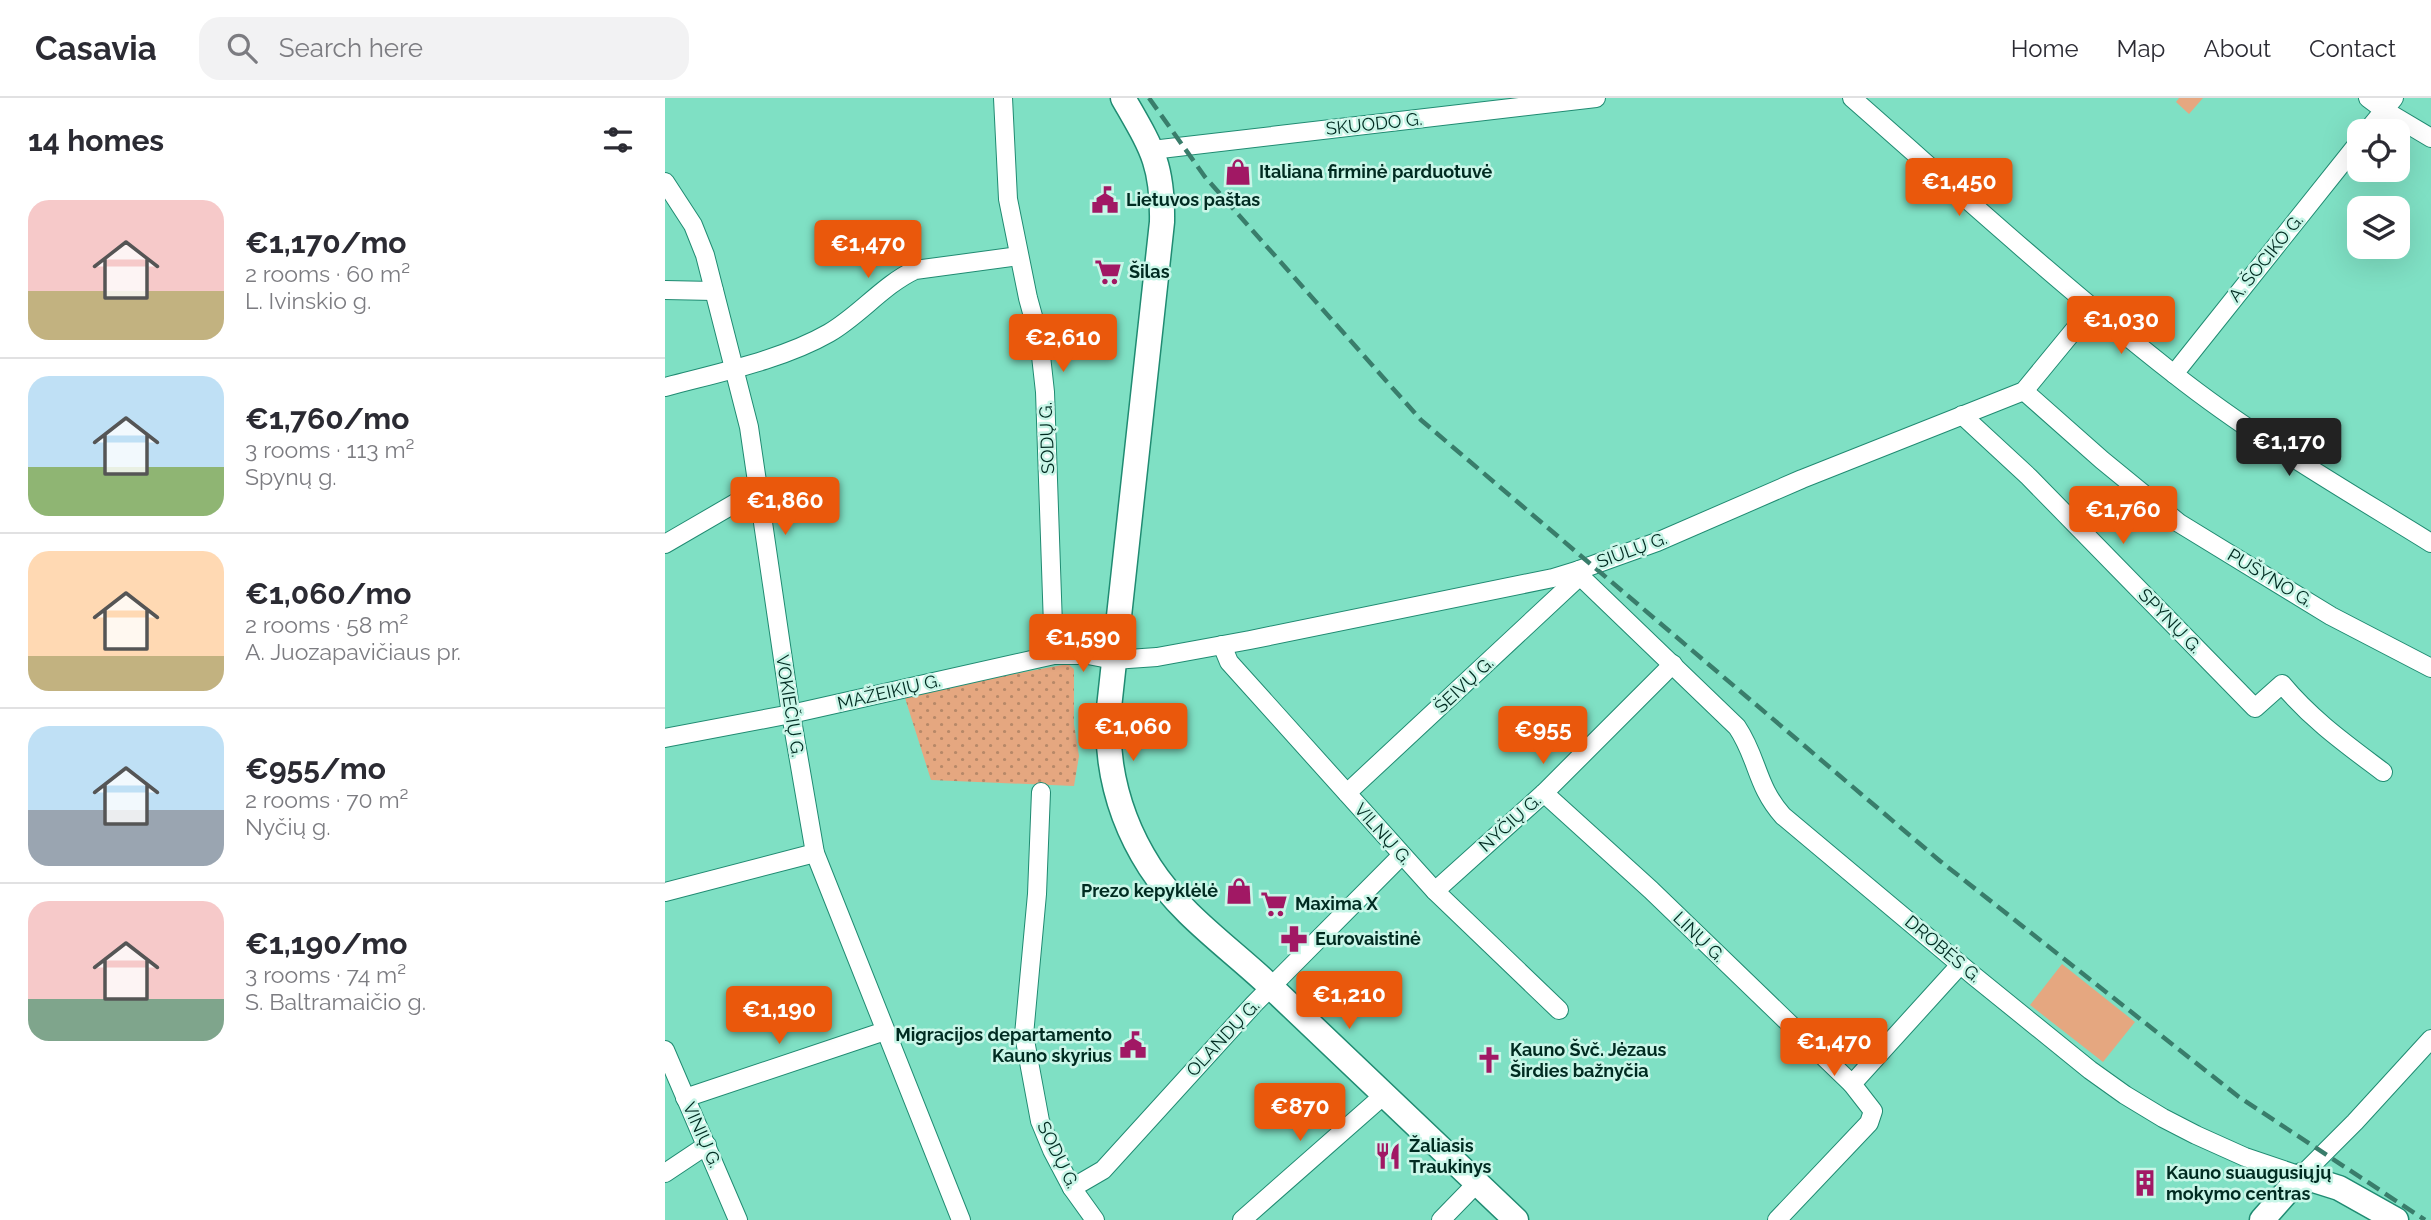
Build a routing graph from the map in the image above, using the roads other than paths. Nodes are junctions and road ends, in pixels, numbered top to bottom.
1 (1003, 98) edge
2 (1123, 98) edge
3 (1596, 98) edge
4 (1852, 98) edge
5 (2368, 98) edge
6 (2389, 104) edge
7 (2377, 119) edge
8 (2431, 138) edge
9 (1152, 150) junction
10 (2347, 157) edge
11 (665, 182) edge
12 (1019, 256) junction
13 (665, 290) edge
14 (714, 292) junction
15 (2093, 307) junction
16 (734, 369) junction
17 (2174, 374) junction
18 (665, 387) edge
19 (2024, 391) junction
20 (1962, 415) junction
21 (758, 490) junction
22 (2431, 543) edge
23 (665, 544) edge
24 (1580, 573) junction
25 (1222, 645) junction
26 (1055, 655) junction
27 (1114, 660) junction
28 (1673, 664) junction
29 (2431, 668) edge
30 (790, 714) junction
31 (665, 738) edge
32 (2383, 772) dead end
33 (1041, 792) dead end
34 (1346, 793) junction
35 (1544, 793) junction
36 (815, 853) junction
37 (1402, 855) junction
38 (1435, 891) junction
39 (665, 892) edge
40 (1960, 965) junction
41 (1272, 987) junction
42 (1559, 1010) dead end
43 (885, 1031) junction
44 (2431, 1039) edge
45 (665, 1050) edge
46 (1853, 1084) junction
47 (1384, 1095) junction
48 (685, 1097) junction
49 (707, 1145) junction
50 (665, 1173) edge
51 (2301, 1176) junction
52 (1477, 1183) junction
53 (1072, 1188) junction
54 (738, 1220) edge
55 (961, 1220) edge
56 (1095, 1220) edge
57 (1242, 1220) edge
58 (1441, 1220) edge
59 (1516, 1220) edge
60 (1777, 1220) edge
61 (2262, 1220) edge
62 (2396, 1220) edge

1 - 12 street, SODŲ G.
2 - 9 main road
3 - 9 street, SKUODO G.
4 - 15 street
5 - 6 street
6 - 7 street
6 - 8 street
9 - 27 main road
10 - 17 street, A. ŠOCIKO G.
11 - 14 street, VOKIEČIŲ G.
12 - 16 street
12 - 26 street, SODŲ G.
13 - 14 street
14 - 16 street, VOKIEČIŲ G.
15 - 17 street
15 - 19 street, SIŪLŲ G.
16 - 18 street
16 - 21 street, VOKIEČIŲ G.
17 - 22 street
19 - 20 street, SIŪLŲ G.
19 - 29 street, PUŠYNO G.
20 - 24 street, SIŪLŲ G.
20 - 32 street, SPYNŲ G.
21 - 23 street
21 - 30 street, VOKIEČIŲ G.
24 - 25 street, SIŪLŲ G.
24 - 28 street, DROBĖS G.
24 - 34 street, ŠEIVŲ G.
25 - 27 street, SIŪLŲ G.
25 - 34 street, VILNŲ G.
26 - 27 street, MAŽEIKIŲ G.
26 - 30 street, MAŽEIKIŲ G.
27 - 41 main road
28 - 35 street, NYČIŲ G.
28 - 40 street, DROBĖS G.
30 - 31 street, MAŽEIKIŲ G.
30 - 36 street, VOKIEČIŲ G.
33 - 53 street, SODŲ G.
34 - 37 street, VILNŲ G.
35 - 38 street, NYČIŲ G.
35 - 46 street, LINŲ G.
36 - 39 street
36 - 43 street, VOKIEČIŲ G.
37 - 38 street, VILNŲ G.
37 - 41 street, OLANDŲ G.
38 - 42 street, VILNŲ G.
40 - 46 street
40 - 51 street, DROBĖS G.
41 - 47 main road
41 - 53 street, OLANDŲ G.
43 - 48 street
43 - 55 street, VOKIEČIŲ G.
44 - 51 street
45 - 48 street, VINIŲ G.
46 - 60 street, LINŲ G.
47 - 52 main road
47 - 57 street
48 - 49 street, VINIŲ G.
49 - 50 street
49 - 54 street, VINIŲ G.
51 - 61 main road
51 - 62 main road, DROBĖS G.
52 - 58 street
52 - 59 main road
53 - 56 street, SODŲ G.

